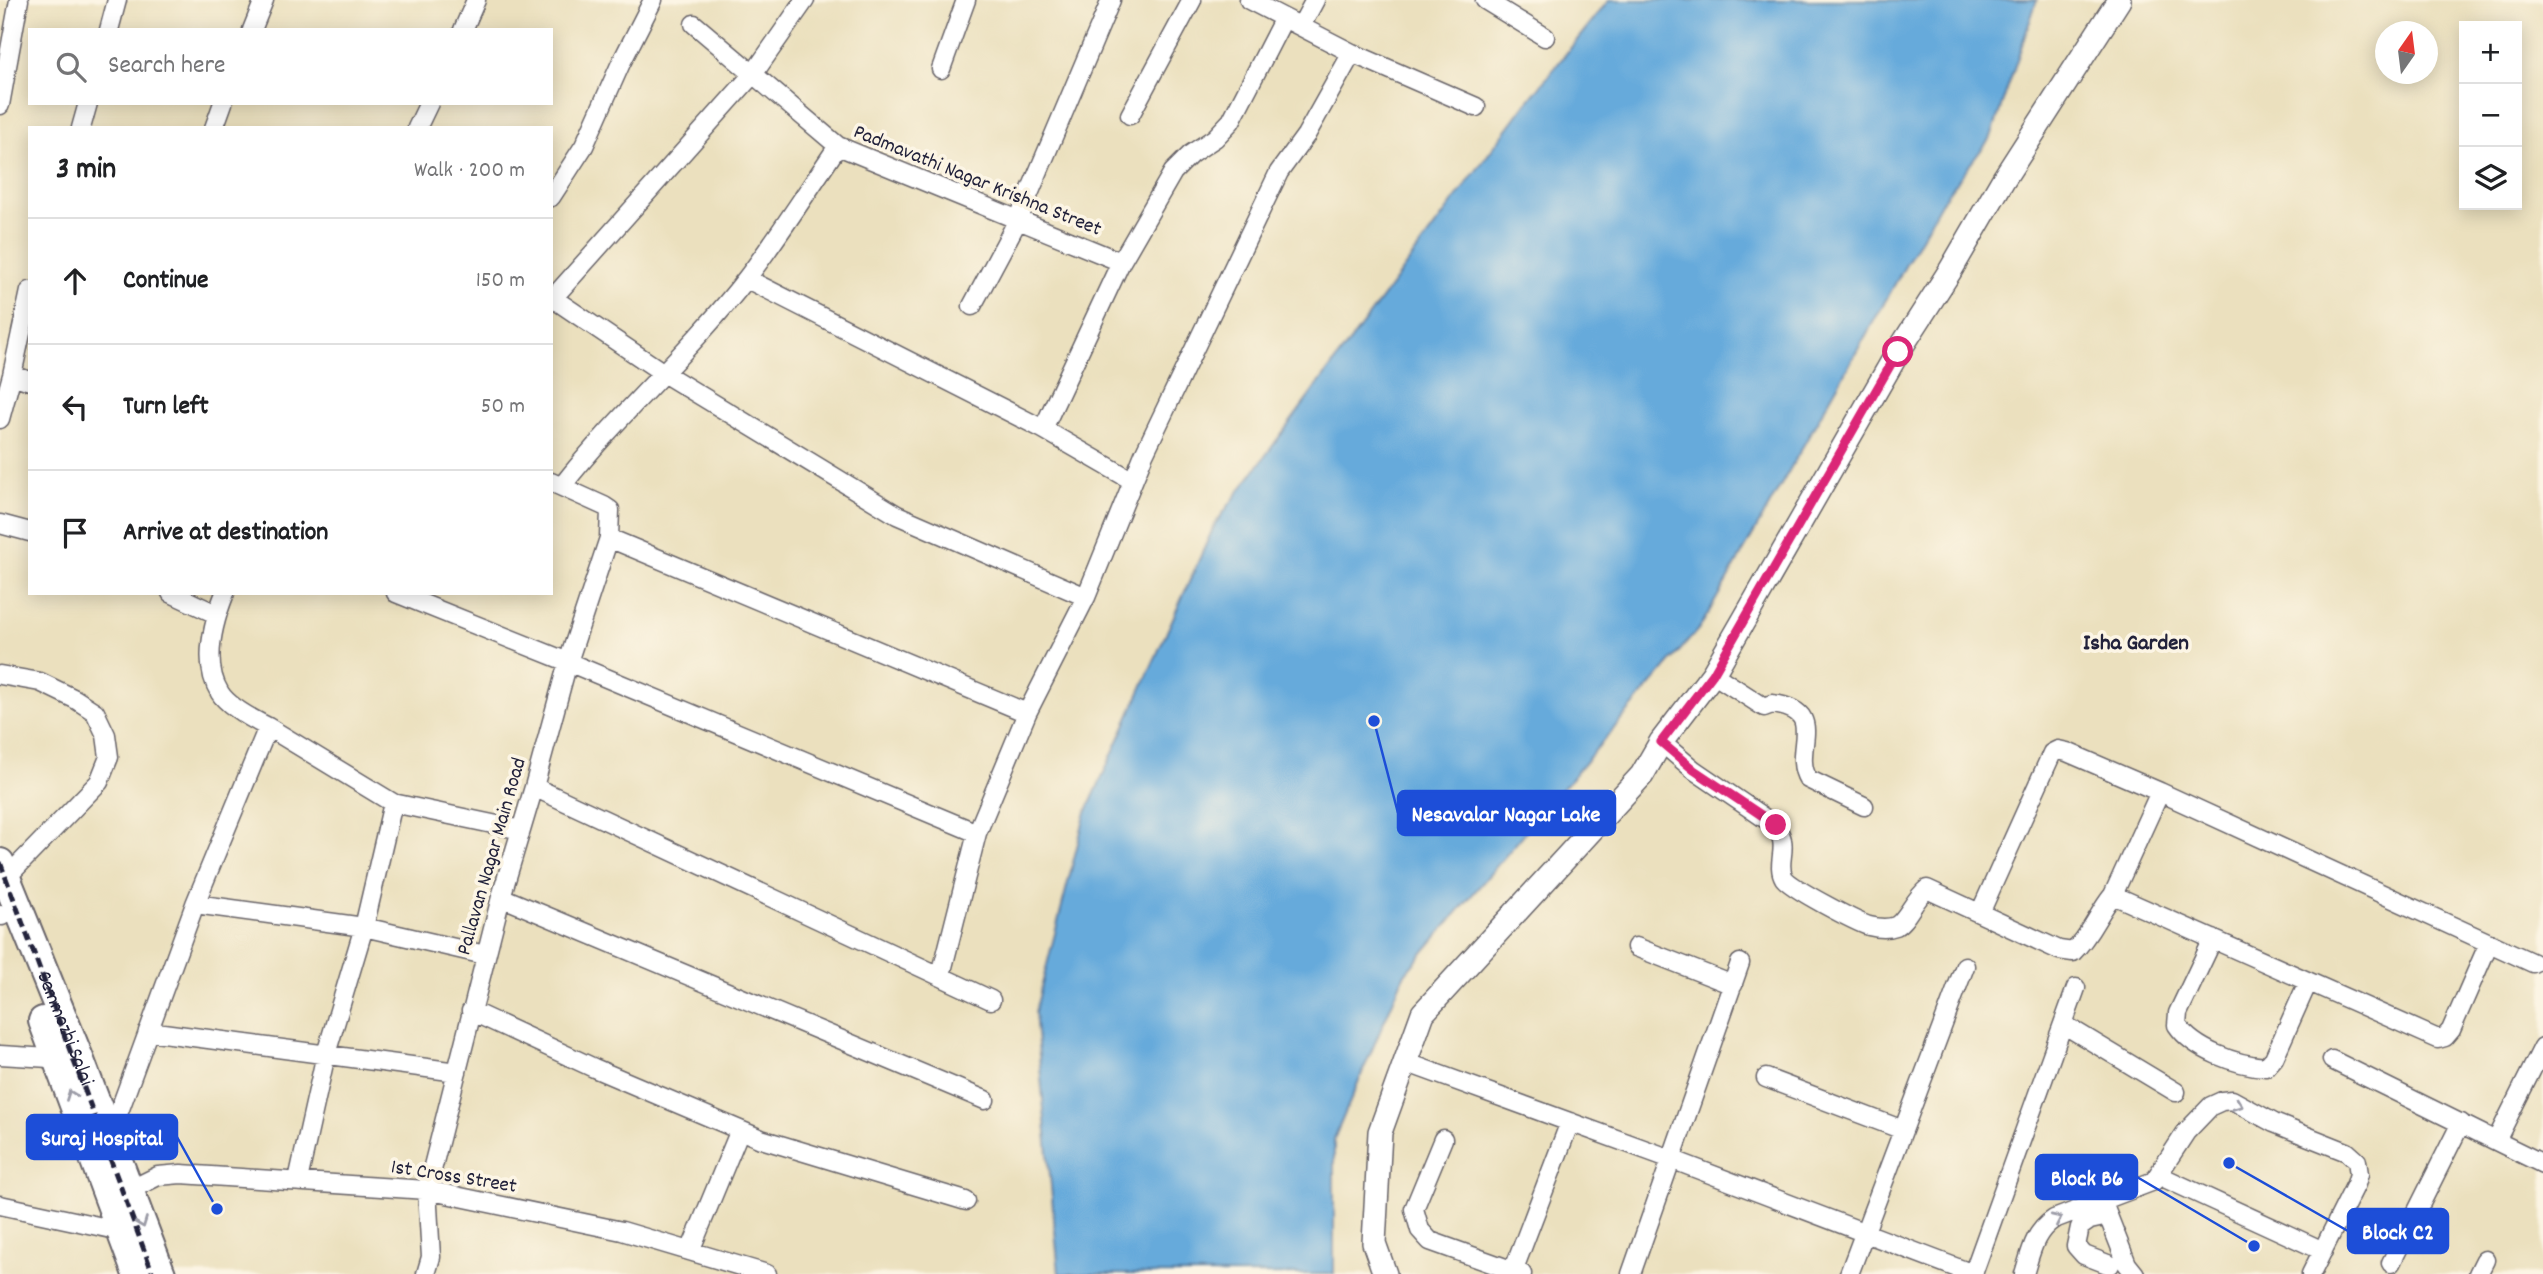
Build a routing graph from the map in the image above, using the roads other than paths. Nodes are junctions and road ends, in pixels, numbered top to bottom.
1 (19, 0) edge
2 (117, 0) edge
3 (264, 0) edge
4 (476, 0) edge
5 (653, 0) edge
6 (805, 0) edge
7 (966, 0) edge
8 (1111, 0) edge
9 (1192, 0) edge
10 (1249, 0) edge
11 (1315, 0) edge
12 (1485, 0) edge
13 (2119, 0) edge
14 (1284, 18) junction
15 (694, 24) dead end
16 (1301, 26) junction
17 (110, 28) edge
18 (253, 28) edge
19 (464, 28) edge
20 (1545, 37) dead end
21 (1352, 53) junction
22 (941, 69) dead end
23 (754, 73) junction
24 (0, 105) edge
25 (87, 105) edge
26 (222, 105) edge
27 (428, 105) edge
28 (1476, 107) dead end
29 (1130, 115) dead end
30 (82, 126) edge
31 (215, 126) edge
32 (419, 126) edge
33 (838, 146) junction
34 (553, 194) edge
35 (1018, 220) junction
36 (1121, 262) junction
37 (747, 279) junction
38 (553, 297) edge
39 (553, 299) edge
40 (28, 300) edge
41 (972, 306) dead end
42 (665, 374) junction
43 (12, 375) junction
44 (28, 380) edge
45 (0, 419) edge
46 (1043, 429) junction
47 (1133, 481) junction
48 (556, 484) edge
49 (0, 524) edge
50 (28, 532) edge
51 (609, 538) junction
52 (175, 595) edge
53 (224, 595) edge
54 (401, 595) edge
55 (1086, 597) junction
56 (216, 614) junction
57 (568, 662) junction
58 (1713, 674) junction
59 (0, 675) edge
60 (1027, 713) junction
61 (268, 727) junction
62 (1661, 742) junction
63 (534, 787) junction
64 (2160, 792) junction
65 (393, 803) junction
66 (1864, 806) dead end
67 (521, 830) junction
68 (977, 833) junction
69 (3, 871) edge
70 (2113, 895) junction
71 (501, 897) junction
72 (195, 904) junction
73 (1, 913) edge
74 (1980, 913) junction
75 (364, 927) junction
76 (2213, 939) junction
77 (2489, 943) junction
78 (1636, 947) dead end
79 (485, 955) junction
80 (2539, 957) edge
81 (1740, 963) dead end
82 (1965, 966) dead end
83 (941, 975) junction
84 (2308, 982) junction
85 (1732, 985) junction
86 (2076, 988) dead end
87 (991, 1000) dead end
88 (471, 1011) junction
89 (2063, 1024) junction
90 (148, 1031) junction
91 (2543, 1047) edge
92 (326, 1054) junction
93 (0, 1055) edge
94 (69, 1059) junction
95 (2332, 1060) dead end
96 (1405, 1062) junction
97 (457, 1072) junction
98 (1766, 1078) dead end
99 (2176, 1092) dead end
100 (985, 1100) dead end
101 (1570, 1122) junction
102 (2460, 1123) junction
103 (740, 1130) junction
104 (1903, 1130) junction
105 (109, 1139) junction
106 (1443, 1139) dead end
107 (2496, 1141) junction
108 (1671, 1159) junction
109 (2543, 1164) edge
110 (2158, 1175) junction
111 (298, 1180) junction
112 (130, 1190) junction
113 (427, 1190) junction
114 (966, 1201) dead end
115 (0, 1205) edge
116 (2105, 1208) junction
117 (121, 1231) junction
118 (1864, 1232) junction
119 (690, 1251) junction
120 (2323, 1251) junction
121 (2391, 1263) dead end
122 (2110, 1265) dead end
123 (1516, 1273) edge
124 (137, 1274) edge
125 (161, 1274) edge
126 (426, 1274) edge
127 (767, 1274) edge
128 (1385, 1274) edge
129 (1631, 1274) edge
130 (1849, 1274) edge
131 (1973, 1274) edge
132 (2024, 1274) edge
133 (2135, 1274) edge
134 (2311, 1274) edge

1 - 24 street
2 - 17 street
3 - 18 street
4 - 19 street
5 - 34 street
6 - 23 street
7 - 22 street
8 - 35 street
9 - 29 street
10 - 14 street
11 - 16 street
12 - 20 street
13 - 58 street
14 - 16 street
14 - 36 street
15 - 23 street, Padmavathi Nagar Krishna Street
16 - 21 street
21 - 28 street
21 - 47 street
23 - 33 street, Padmavathi Nagar Krishna Street
23 - 38 street
25 - 30 street
26 - 31 street
27 - 32 street
33 - 35 street, Padmavathi Nagar Krishna Street
33 - 37 street
35 - 36 street, Padmavathi Nagar Krishna Street
35 - 41 street
36 - 46 street
37 - 42 street
37 - 46 street
39 - 42 street
40 - 43 street
42 - 48 street
42 - 55 street
43 - 44 street
43 - 45 street
46 - 47 street
47 - 55 street
48 - 51 street
49 - 50 street
51 - 57 street, Pallavan Nagar Main Road
51 - 60 street
52 - 56 street
53 - 56 street
54 - 57 street
55 - 60 street
56 - 61 street
57 - 63 street, Pallavan Nagar Main Road
57 - 68 street
58 - 62 street
58 - 66 street
59 - 69 street
60 - 68 street
61 - 65 street
61 - 72 street
62 - 74 street
62 - 96 street
63 - 67 street, Pallavan Nagar Main Road
63 - 83 street
64 - 70 street
64 - 74 street
64 - 77 street
65 - 67 street
65 - 75 street
67 - 71 street, Pallavan Nagar Main Road
68 - 83 street
69 - 94 main road, Semmozhi Salai
70 - 74 street
70 - 76 street
71 - 79 street, Pallavan Nagar Main Road
71 - 100 street
72 - 75 street
72 - 90 street
73 - 94 main road, Semmozhi Salai
75 - 79 street
75 - 92 street
76 - 84 street
76 - 84 street
77 - 80 street
77 - 84 street
78 - 85 street
79 - 88 street, Pallavan Nagar Main Road
81 - 85 street
82 - 104 street
83 - 87 street
85 - 108 street
86 - 89 street
88 - 97 street, Pallavan Nagar Main Road
88 - 103 street
89 - 99 street
89 - 131 street
90 - 92 street
90 - 105 street
91 - 107 street
92 - 97 street
92 - 111 street
93 - 94 street
94 - 105 main road, Semmozhi Salai
117 -> 94 main road, Semmozhi Salai
95 - 102 street
96 - 101 street
96 - 128 street
97 - 113 street, Pallavan Nagar Main Road
98 - 104 street
101 - 108 street
101 - 123 street
102 - 107 street
102 - 121 street
103 - 114 street
103 - 119 street
104 - 118 street
105 - 112 main road, Semmozhi Salai
106 - 123 street
107 - 109 street
108 - 118 street
108 - 129 street
110 - 116 street
110 - 120 street
110 -> 120 street
111 - 112 street, 1st Cross Street
111 - 113 street, 1st Cross Street
112 -> 125 main road, Semmozhi Salai
113 - 119 street, 1st Cross Street
113 - 126 street, Pallavan Nagar Main Road
115 - 117 street
116 - 122 street
132 -> 116 street
116 - 133 street
117 - 124 main road, Semmozhi Salai
118 - 130 street
118 - 131 street
119 - 127 street, 1st Cross Street
120 - 134 street

